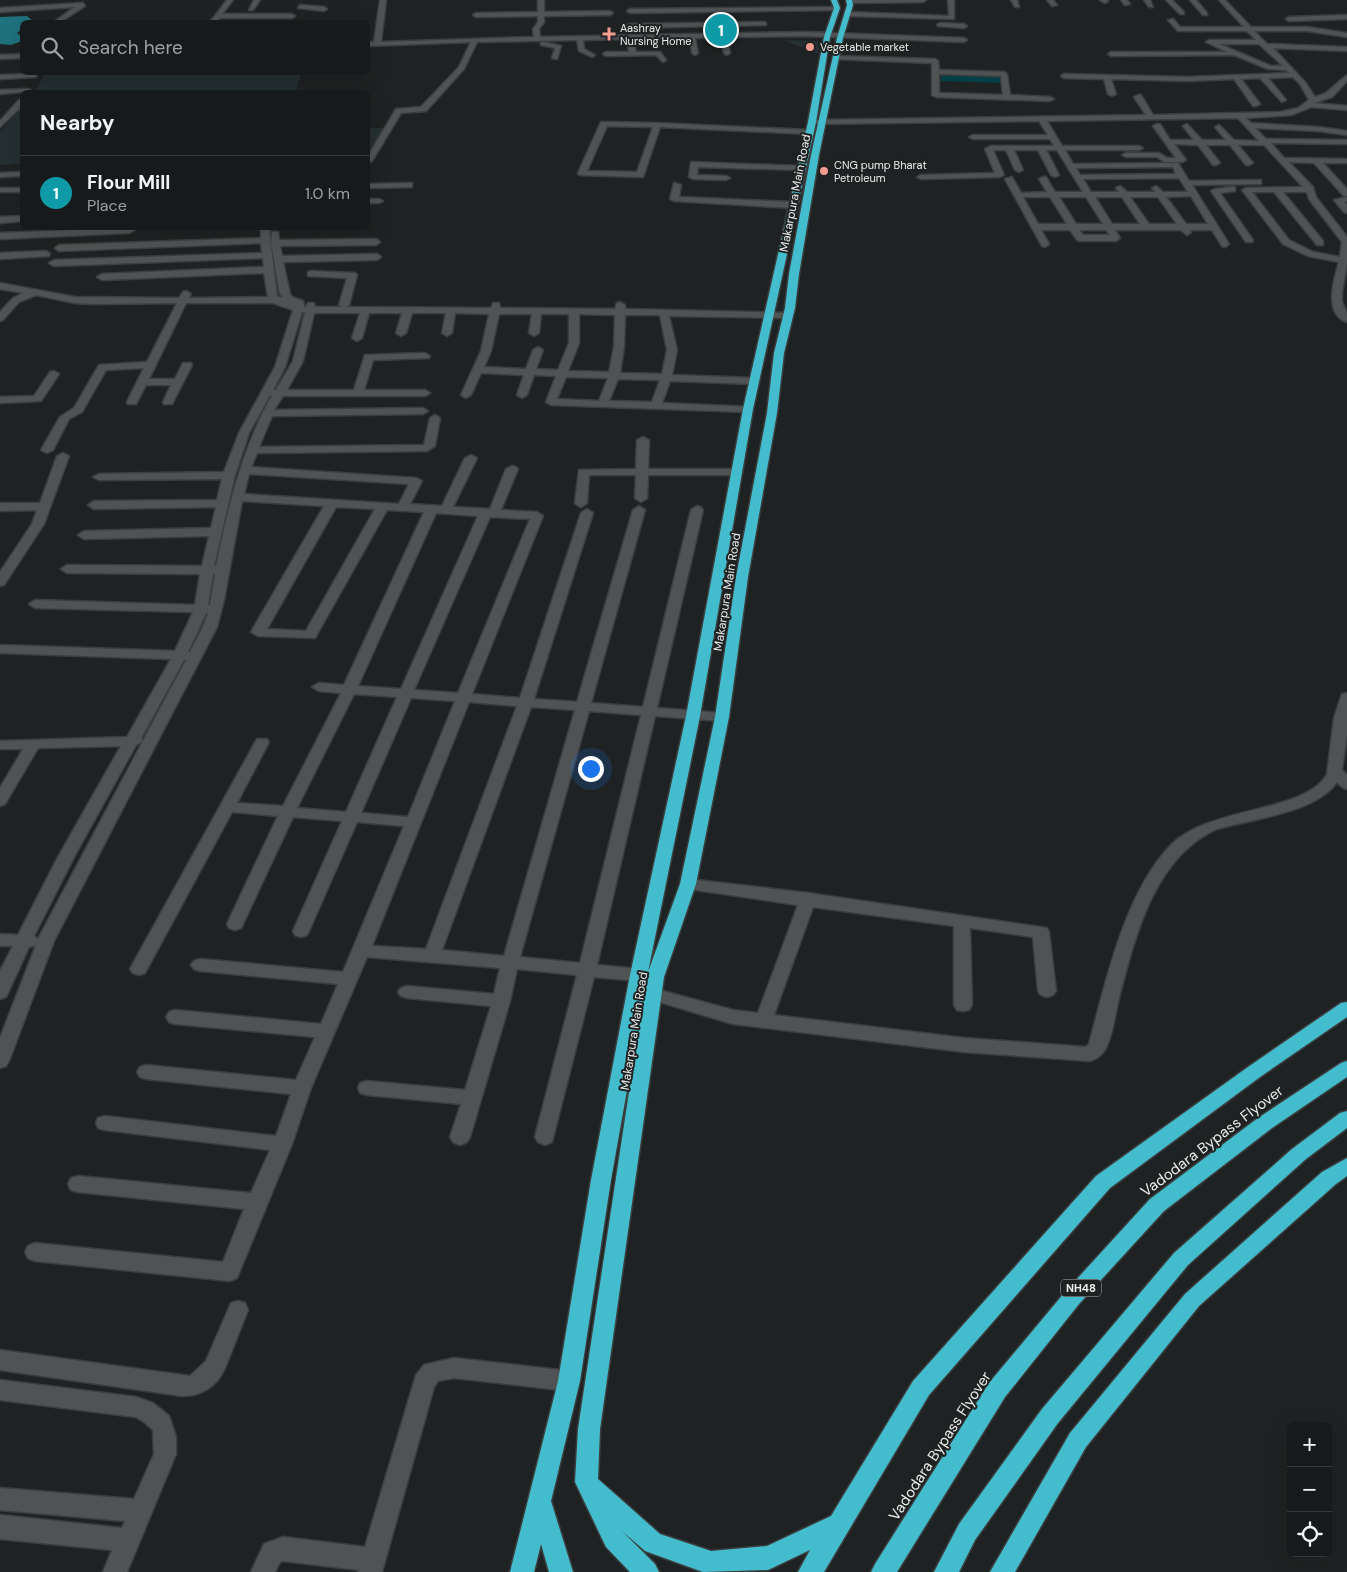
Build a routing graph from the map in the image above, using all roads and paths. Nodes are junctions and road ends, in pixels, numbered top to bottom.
1 (230, 0) edge
2 (257, 0) edge
3 (327, 0) edge
4 (383, 0) edge
5 (849, 0) edge
6 (923, 0) edge
7 (951, 0) edge
8 (1169, 0) edge
9 (1192, 0) edge
10 (1222, 0) edge
11 (85, 2) edge
12 (766, 2) dead end
13 (540, 3) edge
14 (692, 3) junction
15 (634, 4) dead end
16 (531, 6) dead end
17 (900, 7) dead end
18 (300, 8) dead end
19 (223, 9) junction
20 (251, 9) junction
21 (276, 9) dead end
22 (0, 10) edge
23 (694, 10) junction
24 (630, 11) dead end
25 (841, 11) edge
26 (610, 13) dead end
27 (1182, 13) dead end
28 (540, 14) junction
29 (1205, 14) dead end
30 (476, 15) dead end
31 (218, 16) junction
32 (292, 16) dead end
33 (775, 16) dead end
34 (900, 16) junction
35 (696, 17) junction
36 (1347, 17) edge
37 (625, 18) dead end
38 (1278, 19) dead end
39 (60, 20) edge
40 (215, 20) edge
41 (613, 20) dead end
42 (1171, 20) dead end
43 (1240, 20) junction
44 (1250, 20) dead end
45 (541, 22) junction
46 (481, 23) dead end
47 (764, 24) dead end
48 (698, 25) junction
49 (629, 26) dead end
50 (964, 26) dead end
51 (527, 29) dead end
52 (536, 29) junction
53 (546, 29) dead end
54 (1204, 29) junction
55 (1231, 29) junction
56 (1249, 29) junction
57 (1347, 34) edge
58 (701, 36) junction
59 (834, 36) junction
60 (652, 38) junction
61 (724, 38) junction
62 (693, 39) junction
63 (540, 40) junction
64 (630, 40) junction
65 (964, 40) dead end
66 (580, 41) junction
67 (474, 42) junction
68 (1216, 42) junction
69 (370, 44) edge
70 (377, 44) junction
71 (1264, 44) junction
72 (1144, 47) dead end
73 (1347, 49) edge
74 (1250, 51) junction
75 (694, 53) dead end
76 (727, 53) dead end
77 (606, 54) dead end
78 (633, 54) junction
79 (1110, 54) dead end
80 (1237, 54) junction
81 (592, 55) dead end
82 (1182, 55) junction
83 (20, 56) edge
84 (0, 57) edge
85 (555, 58) dead end
86 (835, 58) junction
87 (1148, 58) junction
88 (662, 60) dead end
89 (1107, 61) dead end
90 (1270, 68) junction
91 (1287, 68) junction
92 (1118, 69) dead end
93 (1160, 69) dead end
94 (1234, 69) dead end
95 (20, 70) edge
96 (0, 71) edge
97 (935, 72) junction
98 (1064, 74) dead end
99 (23, 75) edge
100 (35, 75) edge
101 (1294, 75) junction
102 (0, 77) edge
103 (1105, 77) junction
104 (1263, 77) junction
105 (1347, 77) edge
106 (1123, 78) junction
107 (1134, 78) junction
108 (1237, 78) junction
109 (1164, 79) junction
110 (1187, 79) junction
111 (1062, 84) dead end
112 (0, 86) edge
113 (1110, 86) junction
114 (1343, 86) edge
115 (1140, 87) dead end
116 (1166, 88) dead end
117 (1193, 88) dead end
118 (29, 89) edge
119 (0, 92) edge
120 (1112, 94) dead end
121 (1006, 97) junction
122 (1138, 97) dead end
123 (0, 99) edge
124 (1050, 99) dead end
125 (1282, 100) dead end
126 (20, 102) edge
127 (1312, 102) junction
128 (20, 103) edge
129 (1256, 104) dead end
130 (1347, 108) edge
131 (1150, 116) junction
132 (1240, 116) junction
133 (3, 118) edge
134 (1041, 118) junction
135 (657, 125) junction
136 (815, 125) junction
137 (1250, 125) junction
138 (1156, 126) dead end
139 (1187, 126) dead end
140 (964, 127) dead end
141 (1047, 127) junction
142 (1219, 127) dead end
143 (1318, 129) junction
144 (1347, 133) edge
145 (973, 137) dead end
146 (1052, 137) junction
147 (1168, 142) junction
148 (1199, 142) junction
149 (1232, 142) junction
150 (1265, 142) junction
151 (1330, 142) junction
152 (1347, 142) edge
153 (1009, 148) junction
154 (1041, 148) junction
155 (1139, 148) dead end
156 (1061, 151) junction
157 (370, 158) edge
158 (1282, 160) junction
159 (1316, 160) junction
160 (1347, 160) edge
161 (1216, 162) dead end
162 (1249, 163) dead end
163 (1070, 166) junction
164 (801, 168) junction
165 (1019, 170) dead end
166 (20, 174) edge
167 (0, 175) edge
168 (1055, 175) dead end
169 (921, 176) dead end
170 (1112, 176) junction
171 (1148, 176) junction
172 (413, 177) dead end
173 (1077, 177) junction
174 (726, 178) dead end
175 (1008, 179) dead end
176 (1043, 179) dead end
177 (1347, 179) edge
178 (1184, 180) junction
179 (1333, 180) junction
180 (1303, 182) junction
181 (370, 184) edge
182 (677, 185) dead end
183 (0, 190) edge
184 (20, 190) edge
185 (1246, 190) junction
186 (1278, 190) junction
187 (1310, 190) junction
188 (1088, 194) junction
189 (1125, 194) junction
190 (1160, 194) junction
191 (1194, 194) junction
192 (1347, 194) edge
193 (1018, 195) junction
194 (1053, 195) junction
195 (1347, 199) edge
196 (379, 201) dead end
197 (370, 202) edge
198 (793, 205) junction
199 (1347, 210) edge
200 (20, 219) edge
201 (0, 220) edge
202 (1036, 227) junction
203 (1073, 227) junction
204 (1110, 227) junction
205 (1146, 227) junction
206 (1184, 227) junction
207 (1214, 227) junction
208 (86, 230) edge
209 (130, 230) edge
210 (265, 230) edge
211 (275, 230) edge
212 (0, 236) edge
213 (1189, 236) dead end
214 (265, 240) junction
215 (1250, 240) dead end
216 (376, 242) dead end
217 (275, 243) junction
218 (1045, 244) dead end
219 (1225, 244) dead end
220 (1320, 244) dead end
221 (59, 248) dead end
222 (46, 254) dead end
223 (267, 255) junction
224 (0, 256) edge
225 (377, 257) dead end
226 (278, 259) junction
227 (1343, 260) junction
228 (54, 263) dead end
229 (269, 270) junction
230 (311, 274) dead end
231 (102, 277) dead end
232 (0, 280) edge
233 (0, 286) edge
234 (48, 288) junction
235 (35, 292) junction
236 (128, 297) junction
237 (185, 297) junction
238 (273, 297) junction
239 (299, 303) junction
240 (344, 305) junction
241 (495, 308) junction
242 (620, 308) junction
243 (537, 310) junction
244 (365, 311) junction
245 (408, 311) junction
246 (451, 311) junction
247 (574, 311) junction
248 (770, 311) junction
249 (790, 311) junction
250 (664, 312) junction
251 (0, 318) edge
252 (1347, 319) edge
253 (401, 333) dead end
254 (446, 333) dead end
255 (534, 333) dead end
256 (356, 338) dead end
257 (538, 350) dead end
258 (425, 356) dead end
259 (151, 365) junction
260 (188, 365) dead end
261 (477, 370) junction
262 (530, 372) junction
263 (562, 373) junction
264 (54, 374) dead end
265 (614, 375) junction
266 (666, 378) junction
267 (754, 381) junction
268 (142, 382) junction
269 (178, 382) junction
270 (273, 393) junction
271 (358, 393) junction
272 (425, 393) dead end
273 (466, 395) dead end
274 (522, 395) dead end
275 (0, 400) edge
276 (132, 402) dead end
277 (168, 402) dead end
278 (603, 404) junction
279 (656, 406) junction
280 (748, 409) junction
281 (423, 411) dead end
282 (268, 413) junction
283 (435, 418) dead end
284 (244, 433) junction
285 (259, 433) junction
286 (643, 440) dead end
287 (47, 450) dead end
288 (252, 450) junction
289 (63, 456) dead end
290 (471, 458) dead end
291 (512, 469) dead end
292 (245, 470) junction
293 (737, 472) junction
294 (642, 473) junction
295 (229, 475) junction
296 (99, 477) dead end
297 (237, 496) junction
298 (222, 503) junction
299 (332, 503) junction
300 (94, 505) dead end
301 (44, 506) junction
302 (383, 506) junction
303 (0, 507) edge
304 (403, 507) junction
305 (439, 509) junction
306 (697, 510) dead end
307 (490, 512) junction
308 (215, 532) junction
309 (84, 535) dead end
310 (67, 569) dead end
311 (206, 570) junction
312 (222, 570) junction
313 (0, 582) edge
314 (35, 604) dead end
315 (201, 609) junction
316 (216, 609) junction
317 (0, 649) edge
318 (180, 655) junction
319 (196, 656) junction
320 (319, 687) dead end
321 (349, 690) junction
322 (406, 694) junction
323 (1347, 697) edge
324 (463, 699) junction
325 (525, 704) junction
326 (583, 707) junction
327 (648, 713) junction
328 (693, 716) junction
329 (722, 717) junction
330 (130, 741) junction
331 (150, 742) junction
332 (262, 742) dead end
333 (0, 744) edge
334 (33, 744) junction
335 (1335, 771) junction
336 (1347, 784) edge
337 (0, 801) edge
338 (229, 806) junction
339 (288, 811) junction
340 (352, 817) junction
341 (413, 822) junction
342 (688, 884) junction
343 (808, 899) junction
344 (962, 921) junction
345 (234, 924) dead end
346 (301, 931) dead end
347 (0, 940) edge
348 (24, 940) junction
349 (46, 941) junction
350 (361, 951) junction
351 (432, 955) junction
352 (510, 963) junction
353 (200, 965) dead end
354 (139, 969) dead end
355 (587, 971) junction
356 (647, 976) junction
357 (31, 978) junction
358 (349, 978) junction
359 (2, 983) edge
360 (407, 992) dead end
361 (1047, 992) dead end
362 (652, 994) junction
363 (501, 1001) junction
364 (963, 1005) dead end
365 (1347, 1008) edge
366 (175, 1017) dead end
367 (764, 1020) junction
368 (326, 1032) junction
369 (0, 1061) edge
370 (1347, 1068) edge
371 (146, 1072) dead end
372 (302, 1088) junction
373 (367, 1088) dead end
374 (472, 1098) junction
375 (1347, 1118) edge
376 (105, 1123) dead end
377 (460, 1137) dead end
378 (545, 1137) dead end
379 (282, 1144) junction
380 (1347, 1166) edge
381 (78, 1184) dead end
382 (257, 1202) junction
383 (35, 1252) dead end
384 (238, 1310) dead end
385 (0, 1360) edge
386 (569, 1381) junction
387 (0, 1390) edge
388 (586, 1482) junction
389 (0, 1499) edge
390 (540, 1500) junction
391 (140, 1511) junction
392 (839, 1524) junction
393 (0, 1528) edge
394 (128, 1540) junction
395 (372, 1566) edge
396 (563, 1569) edge
397 (115, 1572) edge
398 (263, 1572) edge
399 (522, 1572) edge
400 (647, 1572) edge
401 (810, 1572) edge
402 (883, 1572) edge
403 (946, 1572) edge
404 (1002, 1572) edge

1 - 19 street
2 - 20 street
3 - 18 street
4 - 70 street
5 - 6 street
5 - 25 highway, Makarpura Main Road
7 - 34 street
8 - 27 street
9 - 29 street
10 - 43 street
11 - 22 street
11 - 39 street
12 - 14 street
13 - 16 street
13 - 28 street
14 - 15 street
14 - 23 street
17 - 34 street
19 - 20 street
19 - 31 street
20 - 21 street
23 - 24 street
23 - 25 street
23 - 35 street
25 - 34 street
25 - 50 street
25 - 59 highway, Makarpura Main Road
26 - 28 street
28 - 30 street
28 - 45 street
31 - 32 street
31 - 40 street
33 - 35 street
35 - 37 street
35 - 48 street
36 - 38 street
41 - 45 street
42 - 54 street
43 - 44 street
43 - 56 street
45 - 46 street
45 - 52 street
47 - 48 street
48 - 49 street
48 - 58 street
51 - 52 street
52 - 53 street
52 - 63 street
54 - 55 street
54 - 68 street
55 - 56 street
55 - 74 street
56 - 57 street
56 - 71 street
58 - 59 street
58 - 60 street
59 - 61 street
59 - 65 street
59 - 86 highway, Makarpura Main Road
59 - 136 highway, Makarpura Main Road
60 - 62 street
60 - 63 street
60 - 64 street
61 - 62 street
61 - 76 street
62 - 75 street
63 - 66 street
63 - 67 street
63 - 85 street
64 - 66 street
64 - 78 street
66 - 81 street
67 - 70 street
67 - 157 street
68 - 74 street
68 - 80 street
69 - 70 street
71 - 73 street
71 - 74 street
71 - 91 street
72 - 87 street
74 - 80 street
74 - 82 street
74 - 90 street
77 - 78 street
78 - 88 street
79 - 87 street
80 - 82 street
82 - 87 street
83 - 84 street
86 - 97 street
86 - 136 highway, Makarpura Main Road
87 - 89 street
90 - 91 street
90 - 94 street
91 - 101 street
92 - 106 street
93 - 109 street
95 - 96 street
97 - 121 street
97 - 121 street
98 - 103 street
99 - 102 street
100 - 118 street
101 - 104 street
101 - 127 street
103 - 106 street
103 - 113 street
104 - 108 street
104 - 125 street
105 - 114 street
106 - 107 street
107 - 109 street
107 - 115 street
108 - 110 street
108 - 129 street
109 - 110 street
109 - 116 street
110 - 117 street
111 - 113 street
112 - 118 street
113 - 120 street
114 - 127 street
118 - 119 street
121 - 124 street
122 - 131 street
123 - 126 street
127 - 130 street
127 - 132 street
128 - 133 street
131 - 132 street
131 - 134 street
132 - 137 street
134 - 136 street
134 - 141 street
135 - 135 street
135 - 136 street
136 - 164 highway, Makarpura Main Road
136 - 249 highway, Makarpura Main Road
137 - 143 street
137 - 150 street
138 - 147 street
139 - 148 street
140 - 141 street
141 - 146 street
142 - 149 street
143 - 144 street
143 - 151 street
145 - 146 street
146 - 156 street
147 - 148 street
147 - 156 street
148 - 149 street
148 - 161 street
149 - 150 street
149 - 162 street
150 - 151 street
150 - 158 street
151 - 152 street
151 - 160 street
153 - 154 street
153 - 165 street
153 - 169 street
154 - 156 street
154 - 168 street
155 - 156 street
156 - 163 street
158 - 159 street
158 - 180 street
159 - 160 street
159 - 179 street
163 - 173 street
163 - 178 street
164 - 174 street
164 - 198 highway, Makarpura Main Road
166 - 167 street
170 - 171 street
170 - 173 street
170 - 189 street
171 - 178 street
171 - 190 street
172 - 181 street
173 - 188 street
175 - 193 street
176 - 194 street
177 - 179 street
178 - 180 street
178 - 191 street
179 - 192 street
180 - 187 street
182 - 198 street
183 - 184 street
185 - 186 street
185 - 215 street
185 - 227 street
186 - 187 street
186 - 220 street
187 - 227 street
188 - 189 street
188 - 194 street
188 - 204 street
189 - 190 street
189 - 205 street
190 - 191 street
190 - 206 street
191 - 207 street
193 - 194 street
193 - 202 street
194 - 203 street
195 - 199 street
196 - 197 street
198 - 248 highway, Makarpura Main Road
200 - 201 street
202 - 203 street
202 - 218 street
203 - 204 street
203 - 204 street
204 - 205 street
205 - 206 street
206 - 207 street
206 - 213 street
207 - 219 street
208 - 209 street
208 - 212 street
210 - 214 street
211 - 217 street
214 - 221 street
214 - 223 street
216 - 217 street
217 - 226 street
222 - 224 street
223 - 228 street
223 - 229 street
225 - 226 street
226 - 239 street
227 - 252 street
229 - 231 street
229 - 238 street
230 - 240 street
232 - 234 street
233 - 235 street
234 - 235 street
234 - 236 street
235 - 236 street
235 - 251 street
236 - 237 street
237 - 238 street
237 - 259 street
238 - 239 street
238 - 239 street
239 - 240 street
239 - 244 street
239 - 270 street
240 - 241 street
241 - 242 street
241 - 243 street
241 - 246 street
241 - 261 street
242 - 247 street
242 - 248 street
242 - 250 street
242 - 265 street
243 - 247 street
243 - 255 street
244 - 245 street
244 - 256 street
245 - 246 street
245 - 253 street
246 - 254 street
247 - 263 street
248 - 249 street
248 - 250 street
248 - 267 highway, Makarpura Main Road
249 - 329 highway, Makarpura Main Road
250 - 266 street
257 - 262 street
258 - 271 street
259 - 268 street
259 - 287 street
260 - 269 street
261 - 262 street
261 - 273 street
262 - 263 street
262 - 274 street
263 - 265 street
263 - 278 street
264 - 275 street
265 - 266 street
265 - 278 street
266 - 267 street
266 - 279 street
267 - 280 highway, Makarpura Main Road
268 - 269 street
268 - 276 street
269 - 277 street
270 - 271 street
270 - 282 street
270 - 284 street
271 - 272 street
278 - 279 street
279 - 280 street
280 - 293 highway, Makarpura Main Road
281 - 282 street
282 - 285 street
283 - 288 street
284 - 285 street
284 - 295 street
285 - 288 street
286 - 294 street
288 - 292 street
289 - 301 street
290 - 305 street
291 - 307 street
292 - 297 street
292 - 304 street
293 - 294 street
293 - 328 highway, Makarpura Main Road
294 - 325 street
294 - 326 street
295 - 296 street
295 - 298 street
297 - 299 street
297 - 312 street
298 - 300 street
298 - 308 street
299 - 302 street
299 - 302 street
301 - 303 street
301 - 313 street
302 - 304 street
304 - 305 street
305 - 307 street
305 - 321 street
306 - 327 street
307 - 322 street
307 - 324 street
308 - 309 street
308 - 311 street
310 - 311 street
311 - 312 street
311 - 315 street
312 - 316 street
314 - 315 street
315 - 316 street
315 - 318 street
316 - 319 street
317 - 318 street
318 - 319 street
318 - 330 street
319 - 331 street
320 - 321 street
321 - 322 street
321 - 339 street
322 - 324 street
322 - 340 street
323 - 335 street
324 - 325 street
324 - 341 street
325 - 326 street
325 - 351 street
326 - 327 street
326 - 352 street
327 - 328 street
327 - 355 street
328 - 329 street
328 - 356 highway, Makarpura Main Road
329 - 342 highway, Makarpura Main Road
330 - 331 street
330 - 334 street
330 - 348 street
331 - 349 street
332 - 338 street
333 - 334 street
334 - 337 street
335 - 336 street
335 - 367 street
338 - 339 street
338 - 354 street
339 - 340 street
339 - 345 street
340 - 341 street
340 - 346 street
341 - 350 street
342 - 343 street
342 - 356 highway, Makarpura Main Road
343 - 344 street
343 - 367 street
344 - 361 street
344 - 364 street
347 - 348 street
348 - 349 street
348 - 359 street
349 - 357 street
350 - 351 street
350 - 358 street
351 - 352 street
352 - 355 street
352 - 363 street
353 - 358 street
355 - 356 street
355 - 378 street
356 - 362 highway, Makarpura Main Road
356 - 386 highway, Makarpura Main Road
357 - 359 street
357 - 369 street
358 - 368 street
360 - 363 street
362 - 367 street
362 - 388 highway, Makarpura Main Road
363 - 374 street
365 - 392 highway
366 - 368 street
368 - 372 street
370 - 402 highway, Vadodara Bypass Flyover / NH48
371 - 372 street
372 - 379 street
373 - 374 street
374 - 377 street
375 - 403 highway
376 - 379 street
379 - 382 street
380 - 404 highway
381 - 382 street
382 - 383 street
384 - 385 street
386 - 390 highway, Makarpura Main Road
386 - 395 street
387 - 391 street
388 - 392 highway
388 - 400 highway
389 - 391 street
390 - 396 highway
390 - 399 highway, Makarpura Main Road
391 - 394 street
392 - 401 highway
393 - 394 street
394 - 397 street
395 - 398 street

